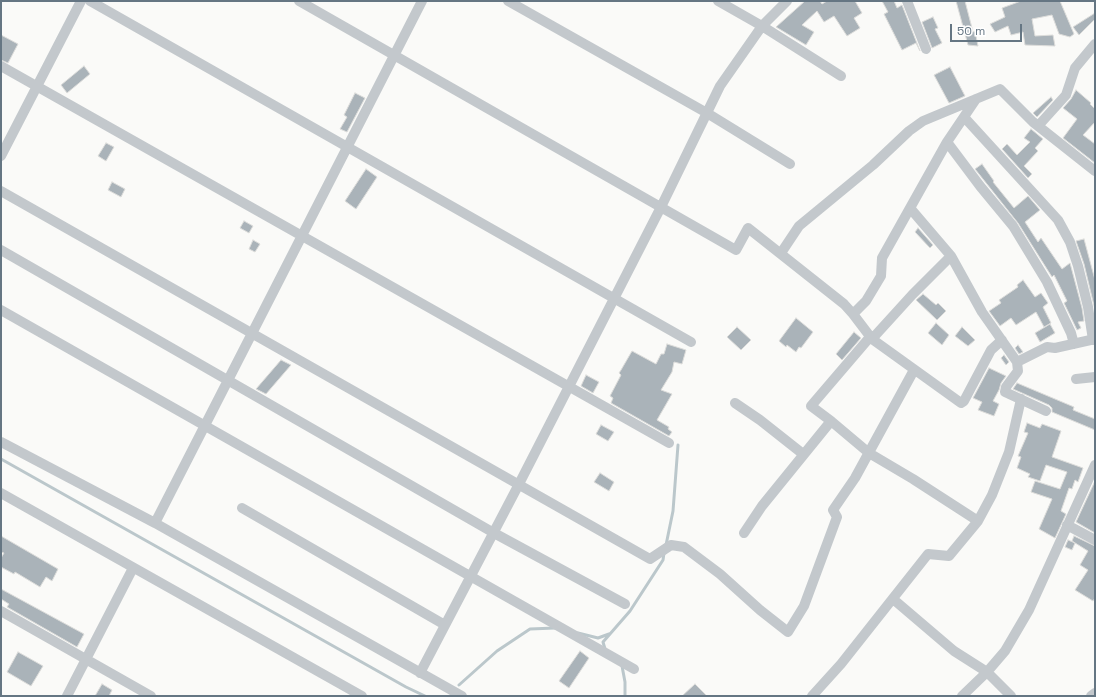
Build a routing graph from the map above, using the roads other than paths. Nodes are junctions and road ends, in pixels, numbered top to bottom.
1 (81, 1) edge
2 (90, 1) edge
3 (299, 1) edge
4 (422, 1) edge
5 (508, 1) edge
6 (718, 1) edge
7 (787, 1) edge
8 (907, 1) edge
9 (762, 26) junction
10 (1095, 44) edge
11 (926, 49) dead end
12 (394, 55) junction
13 (1, 66) edge
14 (841, 76) dead end
15 (37, 86) junction
16 (976, 99) junction
17 (707, 113) junction
18 (964, 118) junction
19 (1038, 126) junction
20 (947, 142) junction
21 (348, 148) junction
22 (1, 156) edge
23 (790, 164) dead end
24 (1095, 171) edge
25 (1, 191) edge
26 (661, 207) junction
27 (910, 208) junction
28 (303, 236) junction
29 (1, 250) edge
30 (781, 253) junction
31 (951, 256) junction
32 (614, 298) junction
33 (1, 310) edge
34 (853, 314) junction
35 (253, 334) junction
36 (871, 338) junction
37 (1002, 340) junction
38 (1094, 340) edge
39 (691, 342) dead end
40 (1074, 344) junction
41 (1017, 362) junction
42 (914, 370) junction
43 (1095, 377) edge
44 (1076, 379) dead end
45 (228, 380) junction
46 (569, 386) junction
47 (1021, 399) junction
48 (735, 403) dead end
49 (1046, 411) dead end
50 (831, 421) junction
51 (205, 425) junction
52 (1, 442) edge
53 (669, 443) dead end
54 (869, 453) junction
55 (803, 454) junction
56 (1094, 471) edge
57 (519, 484) junction
58 (1, 493) edge
59 (242, 508) dead end
60 (978, 522) junction
61 (155, 523) junction
62 (1067, 525) junction
63 (494, 533) junction
64 (744, 533) dead end
65 (1095, 540) edge
66 (133, 568) junction
67 (471, 576) junction
68 (893, 599) junction
69 (625, 604) dead end
70 (1, 611) edge
71 (445, 625) junction
72 (86, 659) junction
73 (634, 669) dead end
74 (987, 672) junction
75 (420, 673) junction
76 (1095, 693) edge
77 (67, 696) edge
78 (151, 696) edge
79 (362, 696) edge
80 (462, 696) edge
81 (812, 696) edge
82 (962, 696) edge
83 (1011, 696) edge
84 (1091, 696) edge

1 - 15 street
2 - 21 street
3 - 12 street
4 - 12 street
5 - 17 street
6 - 9 street
7 - 9 street
8 - 11 street
9 - 14 street
9 - 17 street
10 - 19 street
12 - 21 street
12 - 26 street
13 - 15 street
15 - 22 street
15 - 28 street
16 - 18 street
16 - 19 street
16 - 30 street
17 - 23 street
17 - 26 street
18 - 20 street
18 - 38 street
19 - 24 street
20 - 27 street
20 - 40 street
21 - 28 street
21 - 32 street
25 - 35 street
26 - 30 street
26 - 32 street
27 - 31 street
27 - 34 street
28 - 35 street
28 - 46 street
29 - 45 street
30 - 34 street
31 - 36 street
31 - 37 street
32 - 39 street
32 - 46 street
33 - 51 street
34 - 36 street
35 - 45 street
35 - 57 street
36 - 42 street
36 - 50 street
37 - 41 street
37 - 42 street
38 - 40 street
40 - 41 street
41 - 47 street
42 - 54 street
43 - 44 street
45 - 51 street
45 - 63 street
46 - 53 street
46 - 57 street
47 - 49 street
47 - 60 street
48 - 55 street
50 - 54 street
50 - 55 street
51 - 61 street
51 - 67 street
52 - 61 street
54 - 57 street
54 - 60 street
55 - 64 street
56 - 62 street
57 - 63 street
58 - 66 street
59 - 71 street
60 - 68 street
61 - 75 street
62 - 65 street
62 - 74 street
63 - 67 street
63 - 69 street
66 - 72 street
66 - 79 street
67 - 71 street
67 - 73 street
68 - 74 street
68 - 81 street
70 - 72 street
71 - 75 street
72 - 77 street
72 - 78 street
74 - 82 street
74 - 83 street
75 - 80 street
76 - 84 street

